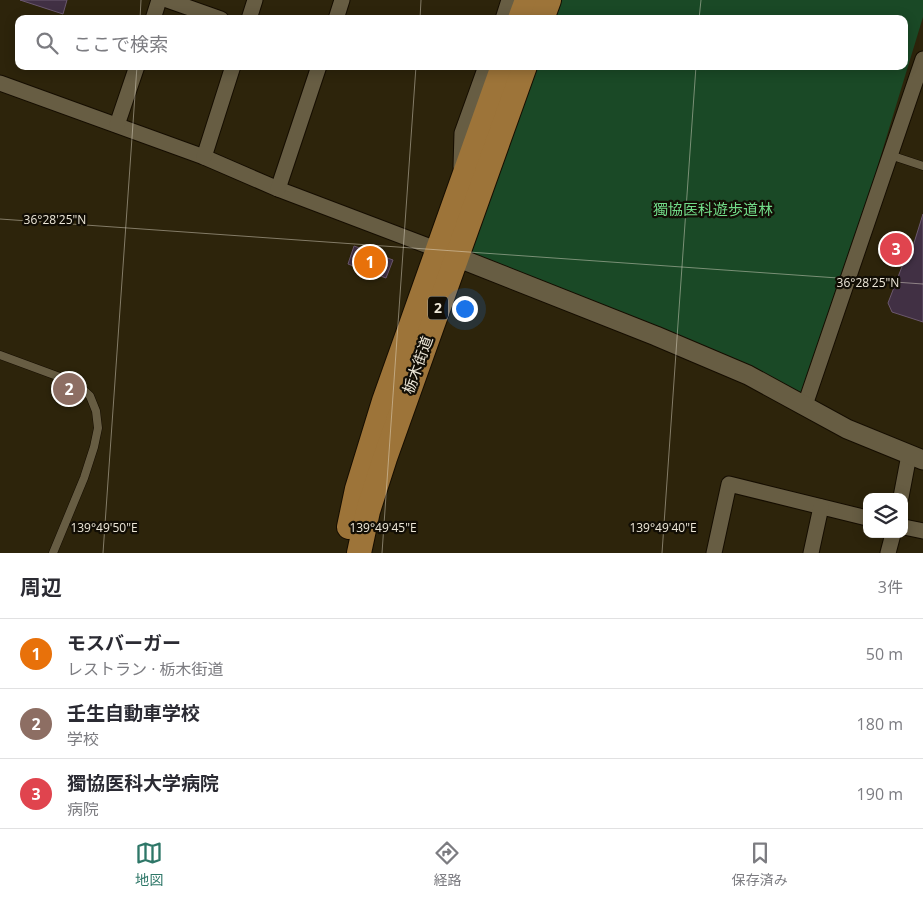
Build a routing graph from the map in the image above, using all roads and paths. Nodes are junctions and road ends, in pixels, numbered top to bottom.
1 (160, 0) edge
2 (167, 0) edge
3 (255, 0) edge
4 (342, 0) edge
5 (509, 0) edge
6 (527, 0) edge
7 (549, 0) edge
8 (154, 15) edge
9 (210, 15) edge
10 (249, 15) edge
11 (337, 15) edge
12 (504, 15) edge
13 (521, 15) edge
14 (543, 15) edge
15 (923, 59) edge
16 (136, 70) edge
17 (232, 70) edge
18 (318, 70) edge
19 (485, 70) edge
20 (502, 70) edge
21 (523, 70) edge
22 (0, 83) edge
23 (118, 125) junction
24 (890, 155) junction
25 (204, 157) junction
26 (923, 166) edge
27 (460, 184) junction
28 (278, 188) junction
29 (446, 253) junction
30 (0, 355) edge
31 (805, 405) junction
32 (916, 458) edge
33 (903, 493) edge
34 (821, 507) junction
35 (863, 517) edge
36 (908, 528) edge
37 (923, 531) edge
38 (891, 538) edge
39 (53, 553) edge
40 (343, 553) edge
41 (358, 553) edge
42 (714, 553) edge
43 (811, 553) edge
44 (888, 553) edge

1 - 8 street
2 - 9 street
3 - 10 street
4 - 11 street
5 - 12 street
6 - 13 main road
7 - 14 main road
15 - 24 street
16 - 23 street
17 - 25 street
18 - 28 street
19 - 27 street
20 - 27 main road, 栃木街道 / 2
21 - 29 main road, 栃木街道 / 2
22 - 23 street
23 - 25 street
24 - 26 lane
24 - 31 street
25 - 28 street
27 - 29 main road, 栃木街道 / 2
28 - 29 street
29 - 31 street
29 - 40 main road, 栃木街道 / 2
29 - 41 main road, 栃木街道 / 2
30 - 39 lane
31 - 32 street
32 - 33 street
34 - 35 street
34 - 42 street
34 - 43 street
36 - 37 street
38 - 44 street

